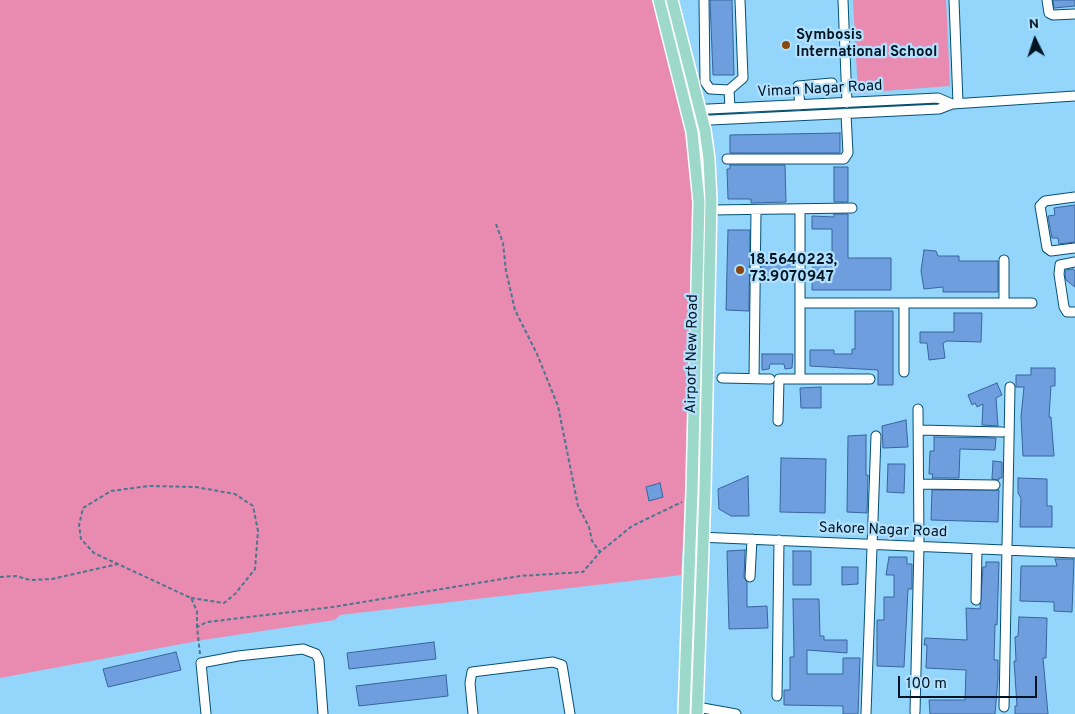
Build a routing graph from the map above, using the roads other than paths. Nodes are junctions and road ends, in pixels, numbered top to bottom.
1 (659, 0) edge
2 (672, 0) edge
3 (704, 0) edge
4 (740, 0) edge
5 (843, 0) edge
6 (954, 0) edge
7 (1047, 0) edge
8 (1075, 14) edge
9 (832, 83) dead end
10 (729, 90) junction
11 (1075, 96) edge
12 (847, 102) junction
13 (955, 103) junction
14 (800, 105) junction
15 (730, 108) junction
16 (846, 114) junction
17 (702, 115) junction
18 (689, 116) junction
19 (727, 159) dead end
20 (1075, 197) edge
21 (852, 208) dead end
22 (800, 209) junction
23 (711, 210) junction
24 (756, 210) junction
25 (1075, 248) edge
26 (1004, 260) dead end
27 (1075, 262) edge
28 (800, 302) junction
29 (904, 303) junction
30 (1004, 303) junction
31 (1032, 303) dead end
32 (1075, 312) edge
33 (904, 372) dead end
34 (800, 377) junction
35 (722, 378) dead end
36 (754, 378) junction
37 (770, 379) dead end
38 (870, 379) dead end
39 (1010, 387) dead end
40 (918, 409) dead end
41 (778, 422) dead end
42 (919, 430) junction
43 (1002, 432) dead end
44 (876, 436) dead end
45 (919, 484) junction
46 (995, 485) dead end
47 (690, 536) junction
48 (703, 537) junction
49 (752, 539) junction
50 (779, 540) junction
51 (872, 544) junction
52 (919, 546) junction
53 (978, 549) junction
54 (1007, 550) junction
55 (1075, 553) edge
56 (750, 577) dead end
57 (976, 600) dead end
58 (777, 696) dead end
59 (1004, 707) dead end
60 (697, 711) edge
61 (915, 712) dead end
62 (206, 714) edge
63 (323, 714) edge
64 (473, 714) edge
65 (570, 714) edge
66 (684, 714) edge
67 (736, 714) edge
68 (866, 714) edge

1 - 18 main road, Airport New Road
2 - 17 main road, Airport New Road
3 - 10 street
4 - 10 street
5 - 12 street
6 - 13 street
7 - 8 street
9 - 14 street
10 - 15 street
11 - 13 street, Viman Nagar Road
12 - 13 street, Viman Nagar Road
12 - 14 street, Viman Nagar Road
13 - 16 street, Viman Nagar Road
14 - 15 street, Viman Nagar Road
15 - 17 street, Viman Nagar Road
16 - 17 street, Viman Nagar Road
16 - 19 street
17 - 18 street, Viman Nagar Road
17 - 23 main road, Airport New Road
18 - 47 main road, Airport New Road
20 - 25 street
21 - 22 street
22 - 24 street
22 - 28 street
23 - 24 street
23 - 48 main road, Airport New Road
24 - 36 street
26 - 30 street
27 - 32 street
28 - 29 street
28 - 34 street
29 - 30 street
29 - 33 street
30 - 31 street
34 - 38 street
34 - 41 street
35 - 36 street
36 - 37 street
39 - 54 street
40 - 42 street
42 - 43 street
42 - 45 street
44 - 51 street
45 - 46 street
45 - 52 street
47 - 48 street, Sakore Nagar Road
47 - 66 main road, Airport New Road
48 - 49 street, Sakore Nagar Road
48 - 60 main road, Airport New Road
49 - 50 street, Sakore Nagar Road
49 - 56 street
50 - 51 street, Sakore Nagar Road
50 - 58 street
51 - 52 street, Sakore Nagar Road
51 - 68 street
52 - 53 street, Sakore Nagar Road
52 - 61 street
53 - 54 street, Sakore Nagar Road
53 - 57 street
54 - 55 street, Sakore Nagar Road
54 - 59 street
60 - 67 street
62 - 63 street
64 - 65 street

